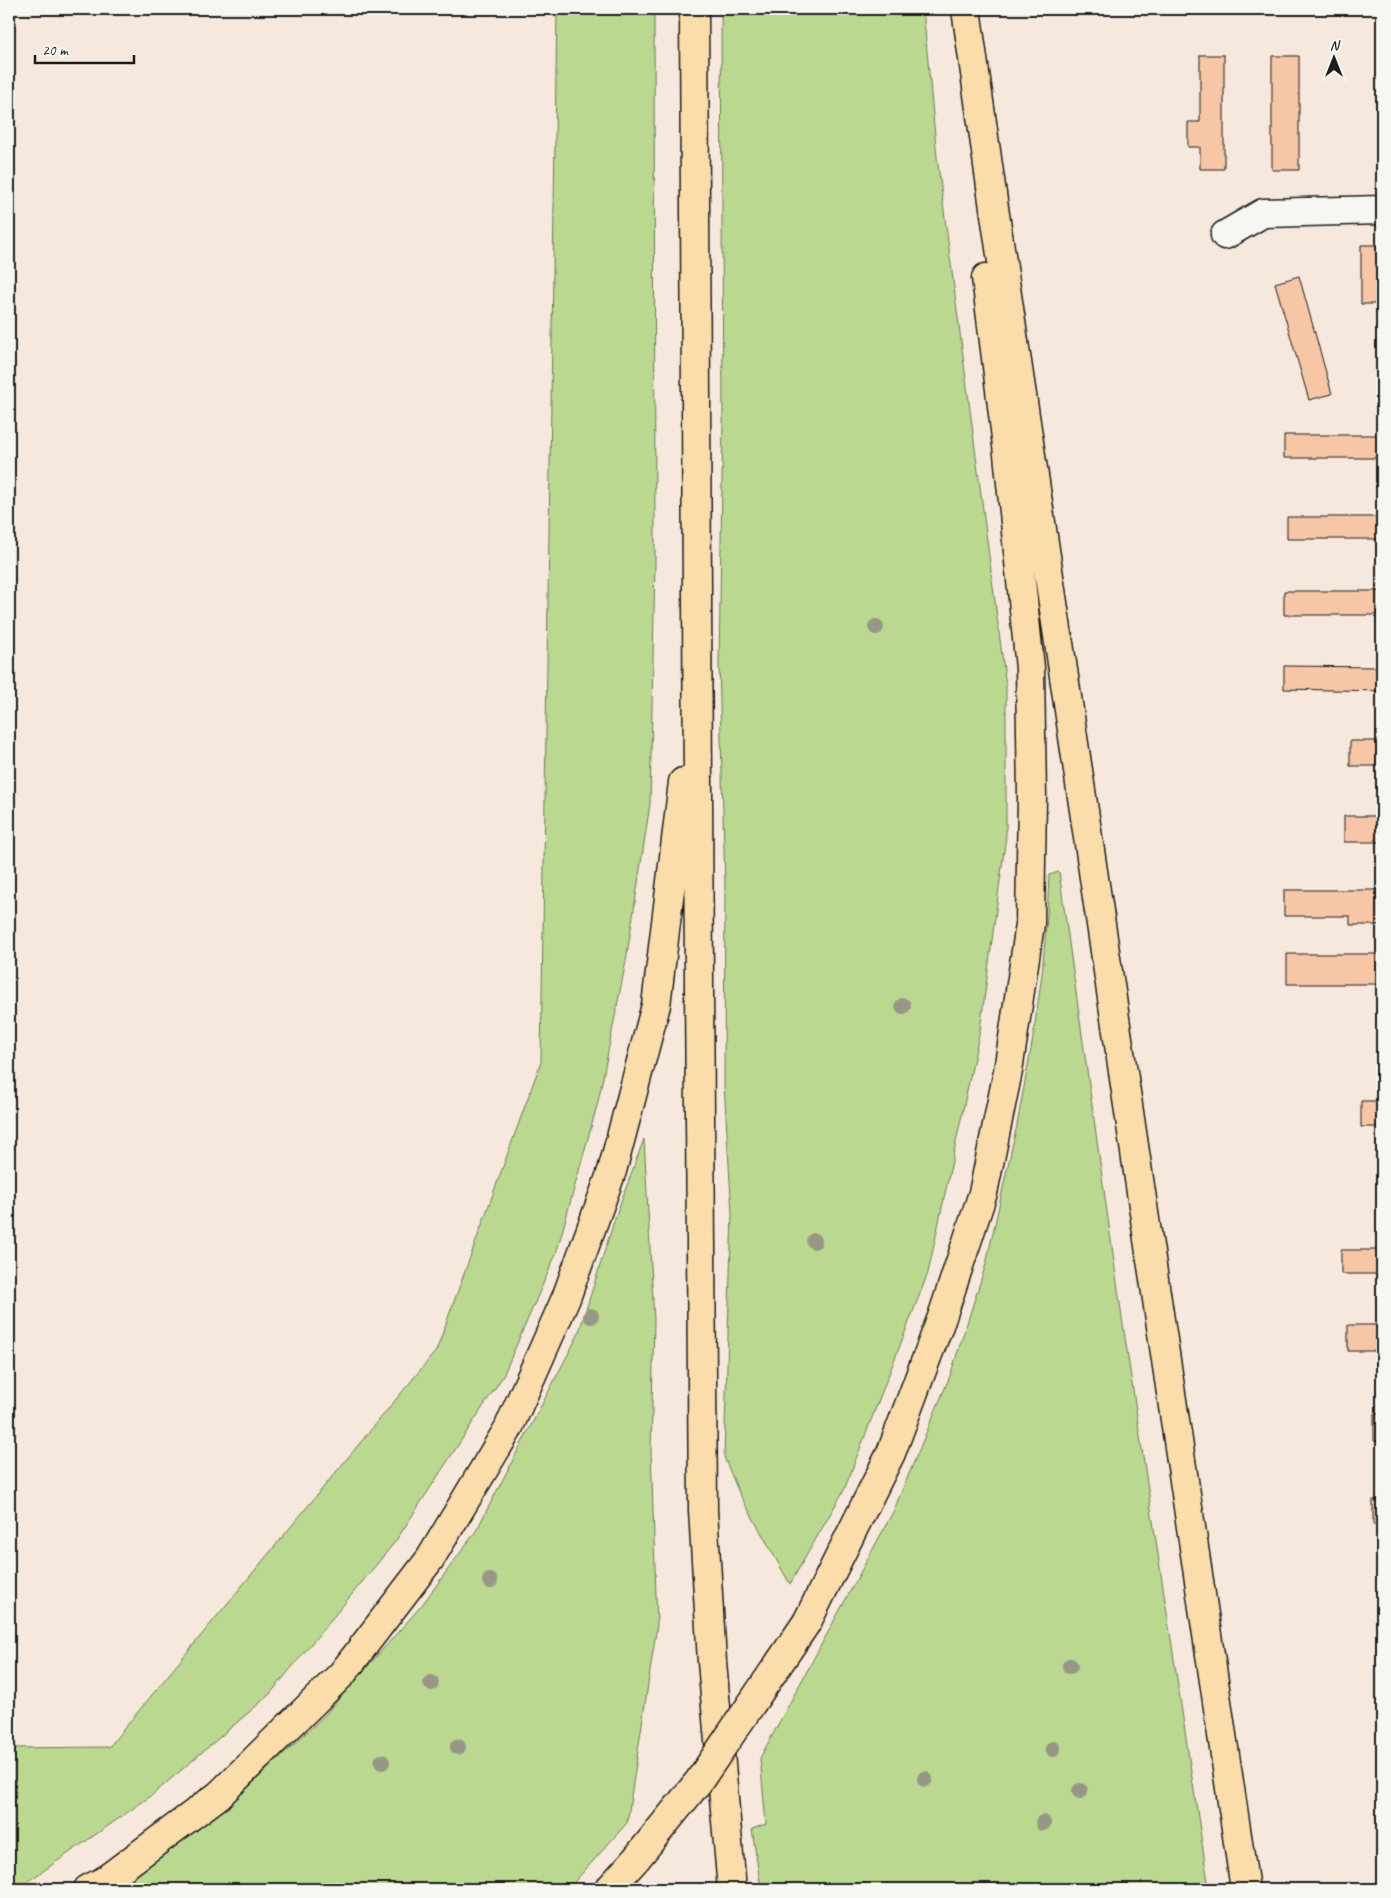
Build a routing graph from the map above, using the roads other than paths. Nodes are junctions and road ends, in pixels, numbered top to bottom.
1 (694, 9) edge
2 (966, 9) edge
3 (993, 202) junction
4 (1382, 210) edge
5 (1225, 235) dead end
6 (697, 648) junction
7 (88, 1889) edge
8 (608, 1889) edge
9 (732, 1889) edge
10 (1245, 1889) edge

1 - 6 highway
2 - 3 highway
3 - 8 highway, bridge
3 - 10 highway
4 - 5 lane
6 - 7 highway
6 - 9 highway

